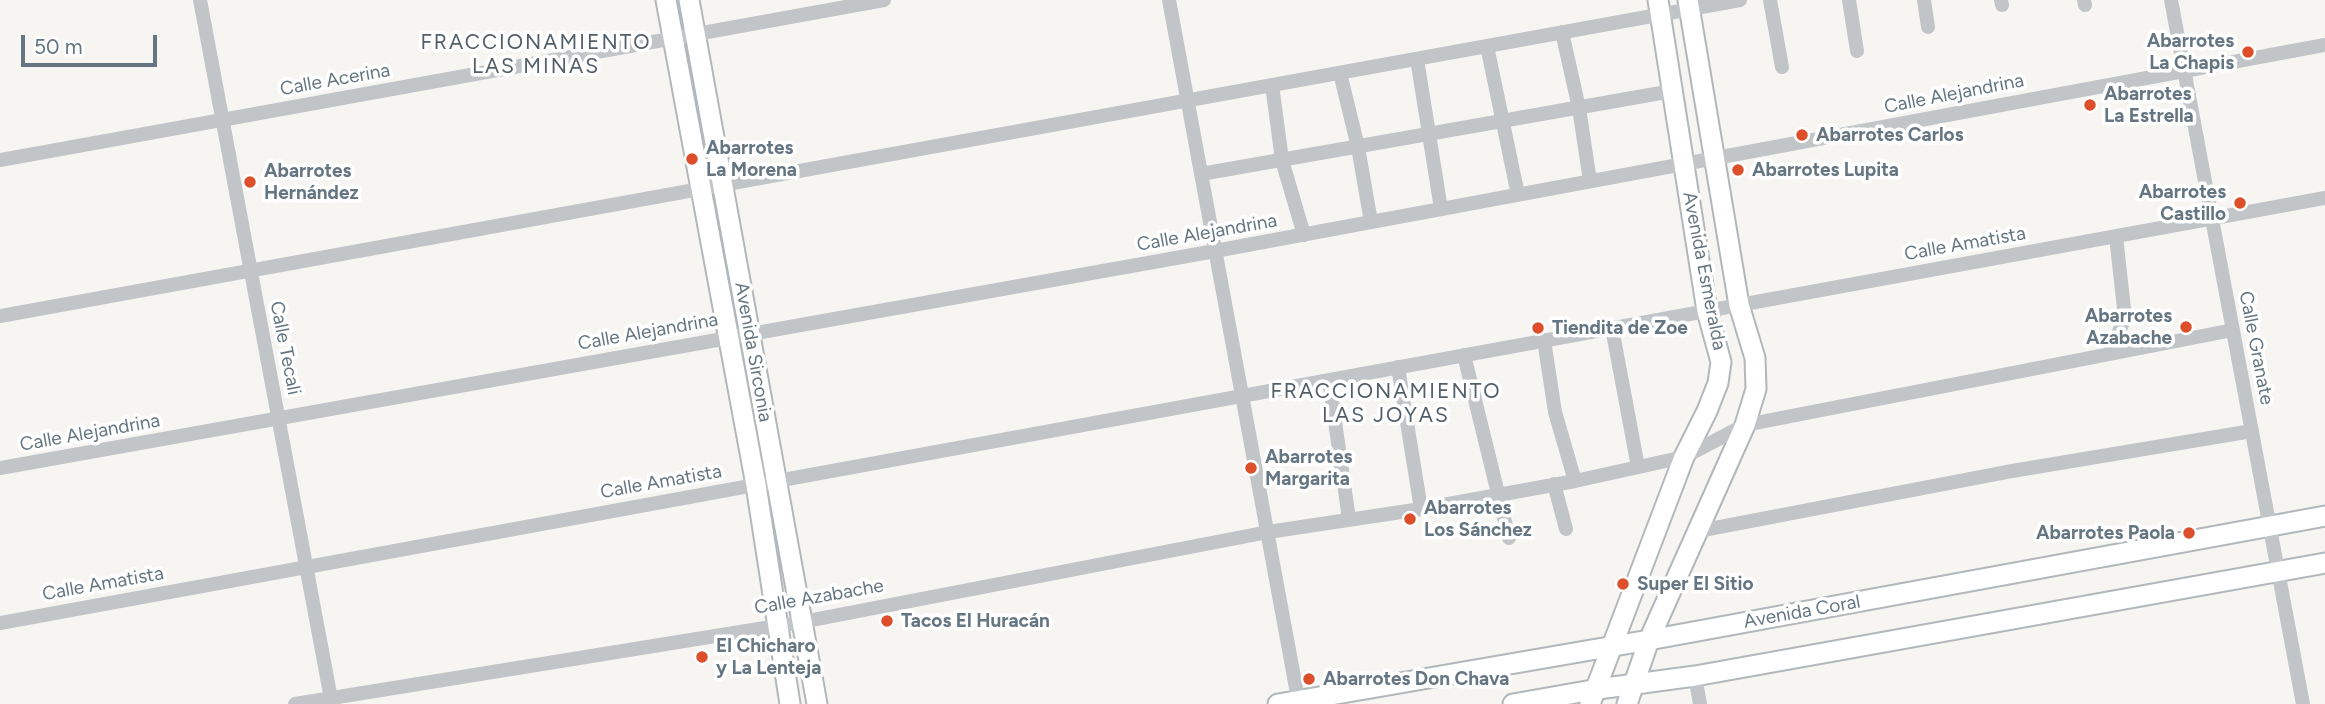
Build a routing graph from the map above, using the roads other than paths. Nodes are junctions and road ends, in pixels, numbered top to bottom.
1 (200, 0) edge
2 (666, 0) edge
3 (689, 0) edge
4 (884, 0) edge
5 (1169, 0) edge
6 (1740, 0) edge
7 (1770, 0) edge
8 (1849, 0) edge
9 (1924, 0) edge
10 (2171, 0) edge
11 (1689, 5) edge
12 (1659, 7) edge
13 (1928, 27) dead end
14 (1562, 32) junction
15 (695, 34) junction
16 (674, 38) junction
17 (2325, 44) edge
18 (1487, 46) junction
19 (1857, 51) dead end
20 (1417, 59) junction
21 (1782, 67) dead end
22 (2184, 71) junction
23 (1340, 73) junction
24 (1272, 85) junction
25 (1672, 91) junction
26 (1188, 100) junction
27 (1579, 108) junction
28 (223, 120) junction
29 (1503, 121) junction
30 (1430, 134) junction
31 (1358, 147) junction
32 (1715, 158) junction
33 (0, 160) edge
34 (1282, 160) junction
35 (1684, 164) junction
36 (1201, 174) junction
37 (1590, 181) junction
38 (723, 185) junction
39 (701, 189) junction
40 (1518, 195) junction
41 (2325, 198) edge
42 (1441, 209) junction
43 (2212, 218) junction
44 (1371, 222) junction
45 (1304, 235) junction
46 (2116, 236) junction
47 (1215, 251) junction
48 (251, 270) junction
49 (1739, 305) junction
50 (1707, 310) junction
51 (0, 316) edge
52 (1612, 328) junction
53 (2233, 330) junction
54 (750, 334) junction
55 (728, 337) junction
56 (1544, 340) junction
57 (2109, 354) junction
58 (1464, 355) junction
59 (1398, 367) junction
60 (1329, 380) junction
61 (1241, 396) junction
62 (279, 420) junction
63 (1745, 425) junction
64 (2252, 431) junction
65 (1684, 457) junction
66 (1638, 467) junction
67 (0, 468) edge
68 (776, 481) junction
69 (1575, 481) junction
70 (1554, 484) junction
71 (756, 485) junction
72 (1497, 494) junction
73 (1420, 509) junction
74 (2325, 516) edge
75 (1349, 519) junction
76 (2269, 526) junction
77 (1566, 529) dead end
78 (1698, 531) junction
79 (1268, 532) junction
80 (1509, 538) dead end
81 (2325, 563) edge
82 (306, 566) junction
83 (2278, 572) junction
84 (802, 622) junction
85 (0, 623) edge
86 (777, 624) junction
87 (1649, 640) junction
88 (1611, 647) junction
89 (1695, 676) junction
90 (1635, 685) junction
91 (1594, 696) edge
92 (331, 701) edge
93 (1298, 702) edge
94 (295, 704) edge
95 (790, 704) edge
96 (817, 704) edge
97 (1278, 704) edge
98 (1513, 704) edge
99 (1627, 704) edge
100 (1700, 704) edge
101 (2303, 704) edge

1 - 28 street, Calle Tecali
2 - 16 street, Avenida Sirconia
3 - 15 street, Avenida Sirconia
4 - 15 street, Calle Acerina
5 - 26 street
6 - 11 street
7 - 21 street
8 - 19 street
9 - 13 street
10 - 22 street, Calle Granate
11 - 12 street
11 - 32 street, Avenida Esmeralda
12 - 14 street
12 - 25 street, Avenida Esmeralda
14 - 18 street
14 - 27 street
15 - 16 street, Calle Acerina
15 - 38 street, Avenida Sirconia
16 - 28 street, Calle Acerina
16 - 39 street, Avenida Sirconia
17 - 22 street, Calle Alejandrina
18 - 20 street
18 - 29 street
20 - 23 street
20 - 30 street
22 - 32 street, Calle Alejandrina
22 - 43 street, Calle Granate
23 - 24 street
23 - 31 street
24 - 26 street
24 - 34 street, Calle Alejandrina
25 - 27 street
25 - 35 street, Avenida Esmeralda
26 - 36 street
26 - 38 street
27 - 29 street
27 - 37 street
28 - 33 street, Calle Acerina
28 - 48 street, Calle Tecali
29 - 30 street
29 - 40 street
30 - 31 street
30 - 42 street
31 - 34 street
31 - 44 street
32 - 35 street, Calle Alejandrina
32 - 49 street, Avenida Esmeralda
34 - 36 street
34 - 45 street, Calle Alejandrina
35 - 37 street, Calle Alejandrina
35 - 50 street, Avenida Esmeralda
36 - 47 street
37 - 40 street, Calle Alejandrina
38 - 39 street
38 - 54 street, Avenida Sirconia
39 - 48 street
39 - 55 street, Avenida Sirconia
40 - 42 street, Calle Alejandrina
41 - 43 street, Calle Amatista
42 - 44 street, Calle Alejandrina
43 - 46 street, Calle Amatista
43 - 53 street, Calle Granate
44 - 45 street, Calle Alejandrina
45 - 47 street, Calle Alejandrina
46 - 49 street, Calle Amatista
46 - 57 street
47 - 54 street, Calle Alejandrina
47 - 61 street
48 - 51 street
48 - 62 street, Calle Tecali
49 - 50 street, Calle Amatista
49 - 63 street, Avenida Esmeralda
50 - 52 street, Calle Amatista
50 - 65 street, Avenida Esmeralda
52 - 56 street, Calle Amatista
52 - 66 street
53 - 57 street, Calle Azabache
53 - 64 street, Calle Granate
54 - 55 street, Calle Alejandrina
54 - 68 street, Avenida Sirconia
55 - 62 street, Calle Alejandrina
55 - 71 street, Avenida Sirconia
56 - 58 street, Calle Amatista
56 - 69 street
57 - 63 street, Calle Azabache
58 - 59 street, Calle Amatista
58 - 72 street
59 - 60 street, Calle Amatista
59 - 73 street
60 - 61 street, Calle Amatista
60 - 75 street
61 - 68 street, Calle Amatista
61 - 79 street
62 - 67 street, Calle Alejandrina
62 - 82 street, Calle Tecali
63 - 65 street, Calle Azabache
63 - 78 street, Avenida Esmeralda
64 - 76 street, Calle Granate
64 - 78 street
65 - 66 street, Calle Azabache
65 - 88 street, Avenida Esmeralda
66 - 69 street, Calle Azabache
68 - 71 street, Calle Amatista
68 - 84 street, Avenida Sirconia
69 - 70 street, Calle Azabache
70 - 72 street, Calle Azabache
70 - 77 street
71 - 82 street, Calle Amatista
71 - 86 street, Avenida Sirconia
72 - 73 street, Calle Azabache
72 - 80 street
73 - 75 street, Calle Azabache
74 - 76 street, Avenida Coral
75 - 79 street, Calle Azabache
76 - 83 street, Calle Granate
76 - 87 street, Avenida Coral
78 - 87 street, Avenida Esmeralda
79 - 84 street, Calle Azabache
79 - 93 street
81 - 83 street
82 - 85 street, Calle Amatista
82 - 92 street, Calle Tecali
83 - 89 street
83 - 101 street, Calle Granate
84 - 86 street, Calle Azabache
84 - 96 street, Avenida Sirconia
86 - 92 street, Calle Azabache
86 - 95 street, Avenida Sirconia
87 - 88 street, Avenida Coral
87 - 90 street, Avenida Esmeralda
88 - 91 street, Avenida Esmeralda
88 - 93 street, Avenida Coral
89 - 90 street
89 - 100 street
90 - 91 street
90 - 99 street, Avenida Esmeralda
91 - 98 street
92 - 94 street, Calle Azabache
93 - 97 street, Avenida Coral

